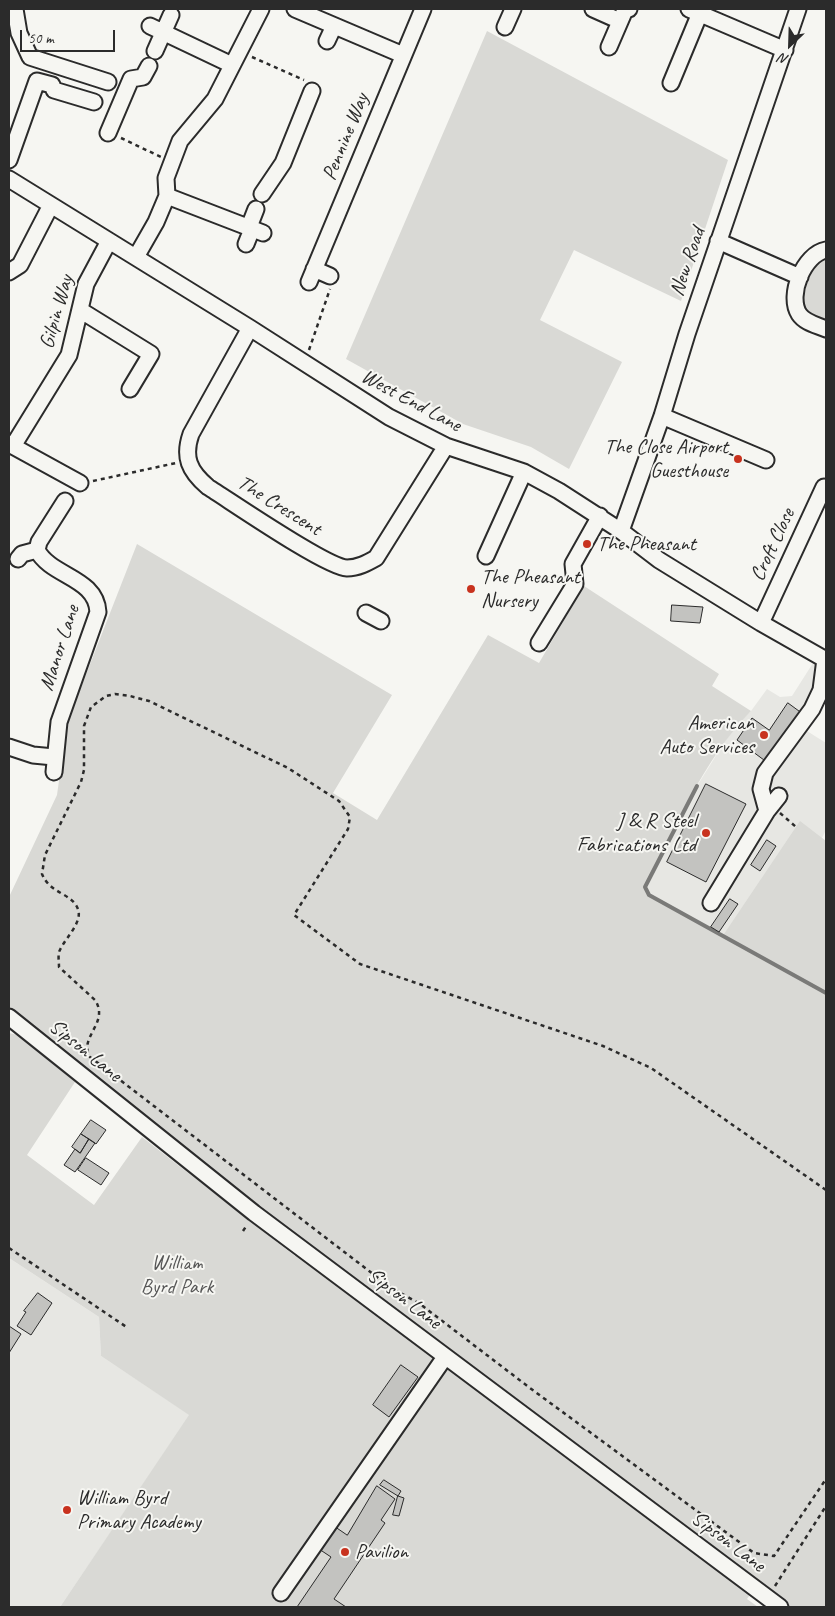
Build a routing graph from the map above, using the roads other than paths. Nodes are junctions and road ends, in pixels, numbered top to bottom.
1 (15, 9) edge
2 (261, 9) edge
3 (295, 9) edge
4 (423, 9) edge
5 (513, 9) edge
6 (592, 9) edge
7 (798, 9) edge
8 (694, 11) edge
9 (171, 15) dead end
10 (624, 15) edge
11 (334, 26) junction
12 (504, 27) dead end
13 (157, 29) junction
14 (328, 42) dead end
15 (609, 47) dead end
16 (785, 50) junction
17 (155, 51) dead end
18 (403, 55) junction
19 (232, 65) junction
20 (149, 66) dead end
21 (108, 82) dead end
22 (671, 83) dead end
23 (310, 87) road end
24 (94, 102) dead end
25 (109, 131) road end
26 (12, 139) edge
27 (9, 160) edge
28 (9, 179) edge
29 (262, 194) dead end
30 (166, 196) junction
31 (52, 205) junction
32 (256, 209) dead end
33 (255, 230) junction
34 (110, 241) junction
35 (718, 241) junction
36 (246, 244) dead end
37 (826, 250) edge
38 (136, 257) junction
39 (9, 272) edge
40 (800, 277) junction
41 (331, 281) road end
42 (80, 310) junction
43 (250, 328) junction
44 (826, 329) edge
45 (130, 389) dead end
46 (662, 416) junction
47 (11, 445) edge
48 (446, 446) junction
49 (766, 460) dead end
50 (524, 472) junction
51 (80, 483) road end
52 (826, 488) edge
53 (65, 502) dead end
54 (600, 516) junction
55 (621, 530) junction
56 (37, 550) junction
57 (486, 556) dead end
58 (18, 560) dead end
59 (366, 613) dead end
60 (381, 621) dead end
61 (760, 623) junction
62 (539, 642) dead end
63 (826, 659) edge
64 (9, 747) edge
65 (711, 903) dead end
66 (9, 1017) edge
67 (445, 1357) junction
68 (281, 1593) dead end
69 (780, 1607) edge

1 - 21 street
2 - 19 street
3 - 11 street
4 - 18 street, Pennine Way
5 - 12 street
6 - 10 street
7 - 16 street, New Road
8 - 16 street
8 - 22 street
9 - 13 street
10 - 15 street
11 - 14 street
11 - 18 street
13 - 17 street
13 - 19 street
16 - 35 street, New Road
18 - 41 street, Pennine Way
19 - 30 street
20 - 25 street
23 - 29 street
24 - 26 street
26 - 27 street
28 - 31 street, West End Lane
30 - 33 street
30 - 38 street
31 - 34 street, West End Lane
31 - 39 street
32 - 33 street
33 - 36 street
34 - 38 street, West End Lane
34 - 42 street, Gilpin Way
35 - 40 street
35 - 46 street, New Road
37 - 40 street
38 - 43 street, West End Lane
40 - 44 street
42 - 45 street
42 - 47 street, Gilpin Way
43 - 48 street, West End Lane
43 - 48 street, The Crescent
46 - 49 street
46 - 55 street, New Road
47 - 51 street, Gilpin Way
48 - 50 street, West End Lane
50 - 54 street, West End Lane
50 - 57 street
52 - 61 street, Croft Close
53 - 56 street
54 - 55 street, West End Lane
54 - 62 street
55 - 61 street, West End Lane
56 - 58 street
56 - 64 street, Manor Lane
59 - 60 street
61 - 63 street, West End Lane
63 - 65 street
66 - 67 street, Sipson Lane
67 - 68 street
67 - 69 street, Sipson Lane

